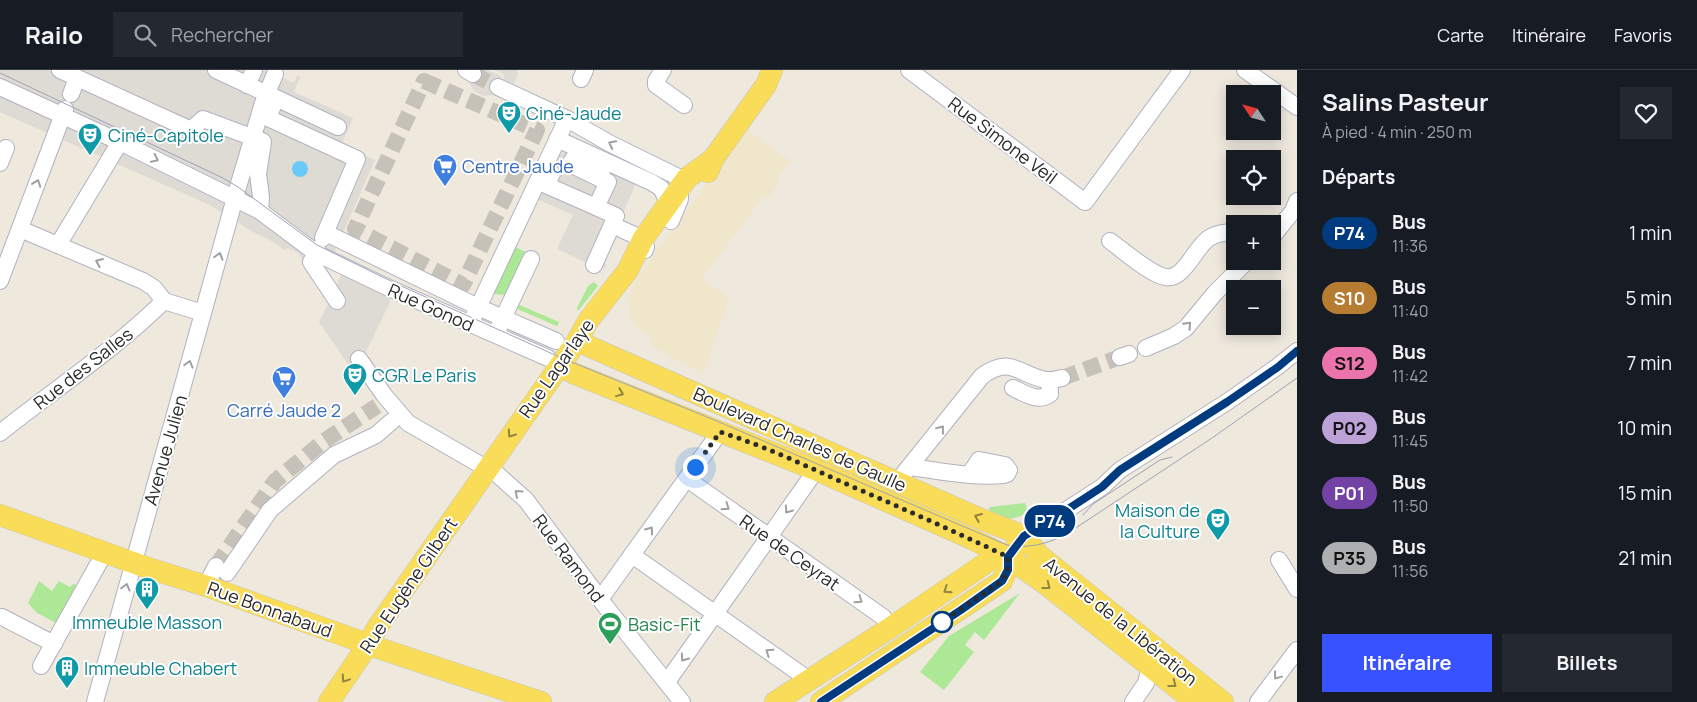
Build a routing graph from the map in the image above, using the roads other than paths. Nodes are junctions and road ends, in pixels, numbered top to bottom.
1 (60, 70) edge
2 (216, 70) edge
3 (663, 70) edge
4 (772, 70) edge
5 (1182, 70) edge
6 (1245, 70) edge
7 (919, 73) edge
8 (275, 74) dead end
9 (250, 77) edge
10 (77, 78) junction
11 (0, 86) edge
12 (498, 87) tunnel mouth
13 (272, 96) junction
14 (684, 105) dead end
15 (66, 106) junction
16 (1297, 108) edge
17 (268, 118) junction
18 (567, 119) junction
19 (338, 127) dead end
20 (557, 139) junction
21 (258, 140) junction
22 (120, 142) junction
23 (713, 159) junction
24 (556, 162) junction
25 (628, 162) dead end
26 (676, 195) junction
27 (236, 198) junction
28 (1297, 201) edge
29 (596, 207) junction
30 (260, 210) junction
31 (1281, 226) edge
32 (20, 229) junction
33 (621, 229) dead end
34 (1226, 232) edge
35 (642, 239) junction
36 (1110, 242) dead end
37 (58, 244) junction
38 (321, 244) junction
39 (531, 259) dead end
40 (594, 265) dead end
41 (633, 267) junction
42 (1238, 270) edge
43 (0, 281) edge
44 (164, 301) junction
45 (337, 301) dead end
46 (478, 307) junction
47 (203, 313) junction
48 (508, 315) junction
49 (470, 324) junction
50 (495, 336) junction
51 (556, 341) dead end
52 (577, 341) junction
53 (1146, 348) dead end
54 (1297, 352) edge
55 (359, 359) dead end
56 (554, 362) junction
57 (990, 370) junction
58 (1013, 388) dead end
59 (1035, 391) dead end
60 (392, 421) dead end
61 (720, 432) junction
62 (0, 433) edge
63 (487, 468) junction
64 (816, 470) junction
65 (904, 474) junction
66 (969, 475) dead end
67 (686, 479) junction
68 (0, 515) edge
69 (769, 537) junction
70 (1016, 546) junction
71 (105, 552) junction
72 (632, 554) junction
73 (1279, 560) dead end
74 (133, 562) junction
75 (206, 586) junction
76 (1297, 589) edge
77 (600, 598) junction
78 (715, 614) junction
79 (2, 617) dead end
80 (890, 628) junction
81 (54, 644) junction
82 (368, 644) junction
83 (1296, 652) edge
84 (1155, 660) junction
85 (41, 666) dead end
86 (809, 680) junction
87 (667, 682) junction
88 (95, 702) edge
89 (329, 702) edge
90 (541, 702) edge
91 (682, 702) edge
92 (775, 702) edge
93 (797, 702) edge
94 (821, 702) edge
95 (1133, 702) edge
96 (1195, 702) edge
97 (1223, 702) edge
98 (1258, 702) edge

1 - 10 street
2 - 9 street
3 - 14 street
4 - 23 main road, Rue Lagarlaye
5 - 7 street, Rue Simone Veil
6 - 16 street
8 - 13 street
9 - 13 street
10 - 15 street
10 - 21 street
11 - 15 street, Rue Gonod
12 - 18 street
13 - 17 street
13 - 19 street
13 - 21 street
15 - 22 street, Rue Gonod
32 -> 15 street
17 - 21 street
17 - 38 street
18 - 20 street
26 -> 18 street
20 - 24 street
20 - 26 street
21 - 27 street, Avenue Julien
21 - 30 street
22 -> 27 street, Rue Gonod
22 - 37 street
23 - 26 main road, Rue Lagarlaye
23 - 26 main road, Rue Lagarlaye
24 - 29 street
24 - 29 street
24 - 46 street
25 - 26 street
26 - 35 main road, Rue Lagarlaye
26 - 41 main road, Rue Lagarlaye
27 - 30 street, Rue Gonod
47 -> 27 street, Avenue Julien
28 - 31 street
29 - 40 street
30 - 38 street, Rue Gonod
32 - 37 street
32 - 43 street
33 - 35 street
34 - 36 street
35 - 41 main road, Rue Lagarlaye
44 -> 37 street
38 - 45 street
38 - 46 street, Rue Gonod
38 - 49 street, Rue Gonod
39 - 48 street
41 - 52 main road, Rue Lagarlaye
53 -> 42 street
44 - 47 street
44 - 62 street, Rue des Salles
46 - 48 street, Rue Gonod
46 - 49 street
74 -> 47 street, Avenue Julien
48 - 50 street
48 - 51 street, Rue Gonod
48 - 52 street
49 - 50 street, Rue Gonod
50 - 56 street, Rue Gonod
52 - 56 main road, Rue Lagarlaye
52 - 65 main road, Boulevard Charles de Gaulle
54 - 70 street
55 - 63 street, Rue Ramond
56 -> 61 main road, Boulevard Charles de Gaulle
56 -> 63 main road, Rue Lagarlaye
57 - 58 street
57 - 59 street
65 -> 57 street
60 - 75 street
61 - 64 main road, Boulevard Charles de Gaulle
61 - 67 street
77 -> 63 street, Rue Ramond
63 - 82 main road, Rue Eugène Gilbert
64 -> 69 street
64 - 70 main road, Boulevard Charles de Gaulle
65 - 66 street
70 -> 65 main road, Boulevard Charles de Gaulle
67 -> 69 street, Rue de Ceyrat
72 -> 67 street
68 - 71 main road, Rue Bonnabaud
69 - 78 street
69 -> 80 street, Rue de Ceyrat
70 -> 80 main road
70 - 84 main road, Avenue de la Libération
70 - 94 main road
71 - 74 main road, Rue Bonnabaud
71 - 81 street
72 - 77 street
72 - 78 street
73 - 76 street
74 - 75 main road, Rue Bonnabaud
88 -> 74 street, Avenue Julien
75 - 82 main road, Rue Bonnabaud
77 - 87 street, Rue Ramond
86 -> 78 street
78 -> 87 street
79 - 81 street
80 - 86 main road
80 - 93 main road
81 - 85 street
82 -> 89 main road, Rue Eugène Gilbert
82 - 90 main road, Rue Bonnabaud
83 -> 98 street
84 - 95 street
84 -> 96 main road, Avenue de la Libération
84 - 97 main road, Avenue de la Libération
86 - 92 main road
87 - 91 street, Rue Ramond

